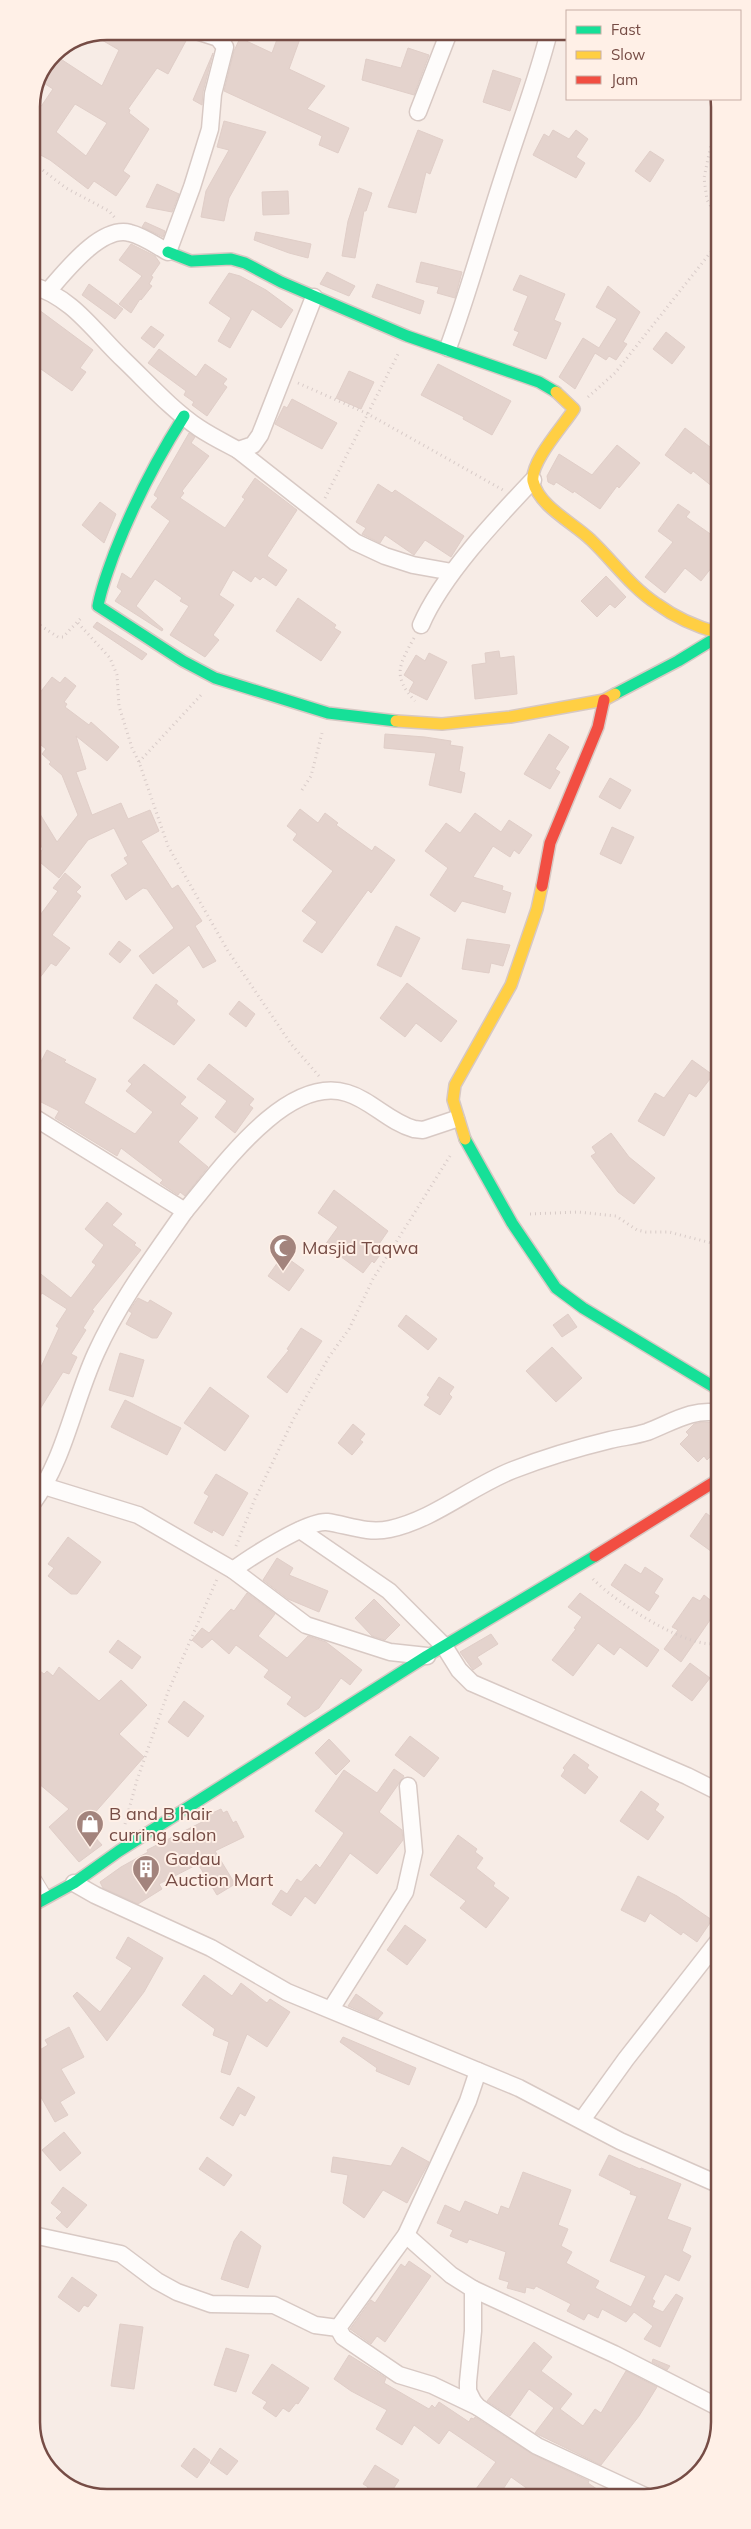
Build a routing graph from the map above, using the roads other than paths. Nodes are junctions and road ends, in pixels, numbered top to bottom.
1 (220, 40) edge
2 (447, 40) edge
3 (547, 40) edge
4 (418, 112) dead end
5 (168, 252) junction
6 (40, 288) edge
7 (49, 290) junction
8 (314, 297) junction
9 (448, 348) junction
10 (184, 416) junction
11 (238, 450) junction
12 (533, 480) junction
13 (452, 572) junction
14 (421, 625) road end
15 (711, 631) edge
16 (711, 639) edge
17 (604, 700) junction
18 (40, 1121) edge
19 (458, 1126) junction
20 (185, 1211) junction
21 (711, 1385) edge
22 (711, 1413) edge
23 (711, 1484) edge
24 (44, 1486) junction
25 (40, 1492) edge
26 (300, 1530) junction
27 (228, 1567) junction
28 (444, 1646) junction
29 (427, 1656) junction
30 (408, 1786) dead end
31 (711, 1788) edge
32 (74, 1883) junction
33 (40, 1884) edge
34 (48, 1897) junction
35 (40, 1902) edge
36 (711, 1950) edge
37 (331, 2009) junction
38 (478, 2071) junction
39 (582, 2120) junction
40 (711, 2181) edge
41 (406, 2235) junction
42 (40, 2237) edge
43 (473, 2289) junction
44 (338, 2328) junction
45 (711, 2403) edge
46 (478, 2407) junction
47 (630, 2489) edge

1 - 5 street
2 - 4 street
3 - 9 street
5 - 7 street
5 - 8 street
6 - 7 street
7 - 10 street
8 - 9 street
8 - 11 street
9 - 12 street
10 - 11 street
10 - 17 street
11 - 13 street
12 - 13 street
12 - 15 street
13 - 14 street
16 - 17 street
17 - 19 street
18 - 20 street
19 - 20 street
19 - 21 street
20 - 24 street
22 - 26 street
23 - 28 street
24 - 25 street
24 - 27 street
26 - 27 street
26 - 28 street
27 - 29 street
28 - 29 street
28 - 31 street
29 - 32 street
30 - 37 street
32 - 34 street
32 - 37 street
33 - 34 lane
34 - 35 street
36 - 39 street
37 - 38 street
38 - 39 street
38 - 41 street
39 - 40 street
41 - 43 street
41 - 44 street
42 - 44 street
43 - 45 street
43 - 46 street
44 - 46 street
46 - 47 street

